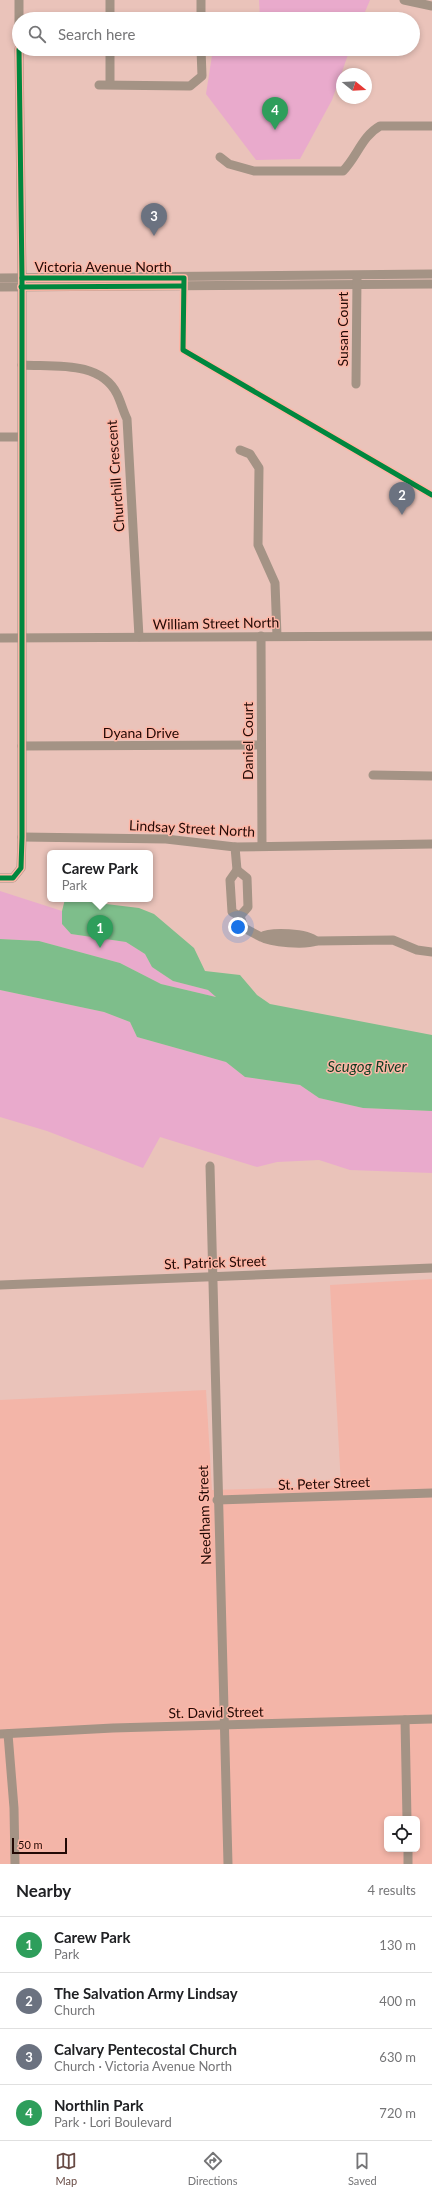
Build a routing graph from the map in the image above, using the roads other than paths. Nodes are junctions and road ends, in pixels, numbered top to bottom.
1 (19, 0) edge
2 (110, 0) edge
3 (201, 0) edge
4 (404, 0) edge
5 (432, 6) edge
6 (19, 12) edge
7 (110, 12) edge
8 (201, 12) edge
9 (19, 56) edge
10 (110, 56) edge
11 (201, 56) edge
12 (110, 84) junction
13 (98, 85) dead end
14 (432, 126) edge
15 (220, 157) dead end
16 (432, 274) edge
17 (227, 276) junction
18 (0, 278) edge
19 (356, 280) junction
20 (22, 282) junction
21 (432, 284) edge
22 (0, 286) edge
23 (226, 286) junction
24 (22, 365) junction
25 (356, 384) dead end
26 (21, 436) junction
27 (0, 437) edge
28 (240, 450) dead end
29 (261, 636) junction
30 (277, 636) junction
31 (432, 636) edge
32 (21, 637) junction
33 (140, 637) junction
34 (0, 638) edge
35 (261, 745) junction
36 (22, 746) junction
37 (373, 775) dead end
38 (432, 776) edge
39 (22, 837) junction
40 (432, 844) edge
41 (262, 846) junction
42 (235, 847) junction
43 (237, 870) junction
44 (0, 878) edge
45 (240, 916) junction
46 (432, 952) edge
47 (210, 1166) dead end
48 (432, 1268) edge
49 (213, 1275) junction
50 (0, 1285) edge
51 (432, 1493) edge
52 (217, 1500) junction
53 (432, 1719) edge
54 (405, 1720) junction
55 (225, 1726) junction
56 (4, 1734) edge
57 (407, 1816) edge
58 (408, 1852) edge
59 (15, 1864) edge
60 (228, 1864) edge
61 (408, 1864) edge

1 - 6 street
2 - 7 street
3 - 8 street
4 - 5 street
9 - 20 street
10 - 12 street
11 - 12 street
12 - 13 street
14 - 15 street
16 - 19 street, Victoria Avenue North
17 - 19 street, Victoria Avenue North
17 - 20 street, Victoria Avenue North
17 - 23 street
18 - 20 street, Victoria Avenue North
19 - 21 street, Victoria Avenue North
19 - 23 street, Victoria Avenue North
19 - 25 street, Susan Court
20 - 22 street, Victoria Avenue North
20 - 23 street, Victoria Avenue North
20 - 24 street
24 - 26 street
24 - 33 street, Churchill Crescent
26 - 27 street
26 - 32 street
28 - 30 street
29 - 30 street, William Street North
29 - 33 street, William Street North
29 - 35 street, Daniel Court
30 - 31 street, William Street North
32 - 33 street, William Street North
32 - 34 street, William Street North
32 - 36 street
35 - 36 street, Dyana Drive
35 - 41 street, Daniel Court
36 - 39 street
37 - 38 street
39 - 42 street, Lindsay Street North
39 - 44 street
40 - 41 street, Lindsay Street North
41 - 42 street, Lindsay Street North
42 - 43 street
43 - 45 street
43 - 45 street
45 - 46 street
47 - 49 street, Needham Street
48 - 49 street, St. Patrick Street
49 - 50 street, St. Patrick Street
49 - 52 street, Needham Street
51 - 52 street, St. Peter Street
52 - 55 street, Needham Street
53 - 54 street, St. David Street
54 - 55 street, St. David Street
54 - 57 street
55 - 56 street, St. David Street
55 - 60 street, Needham Street
56 - 59 street
58 - 61 street

